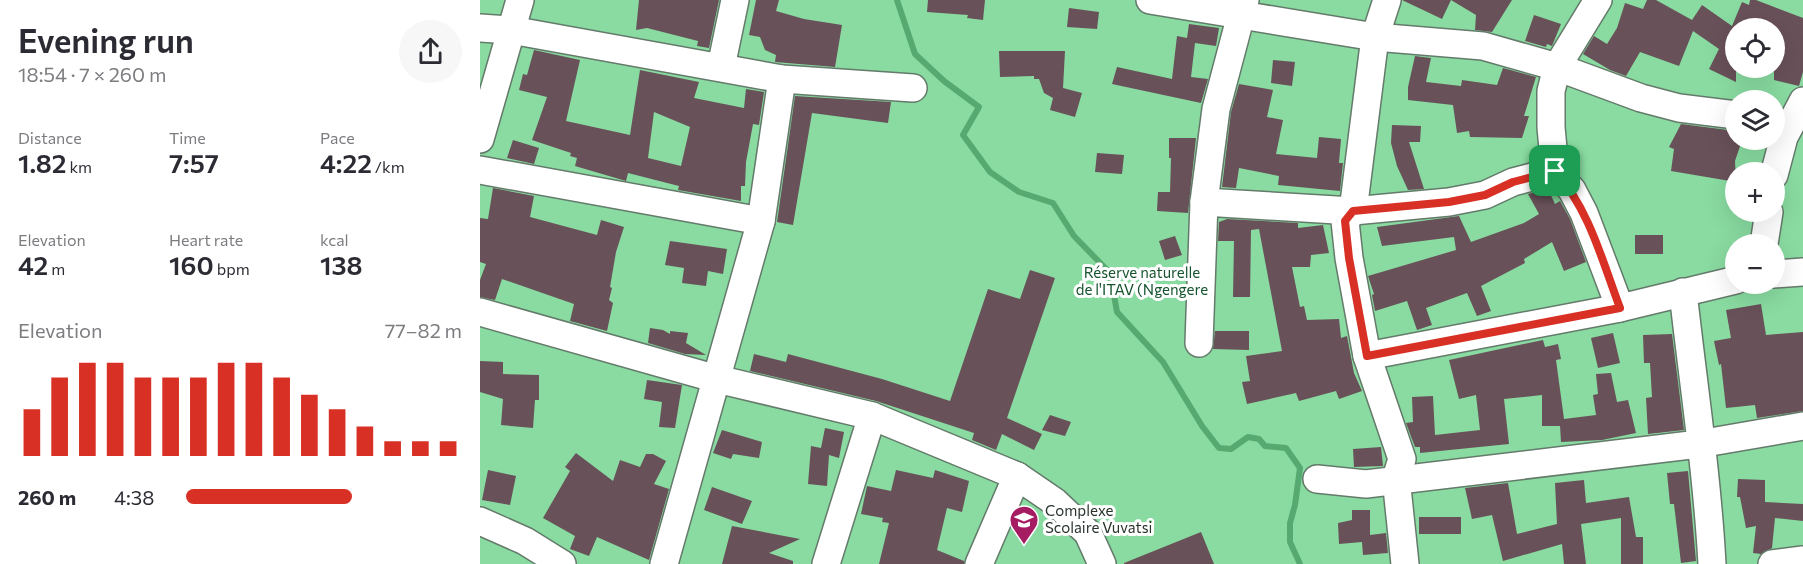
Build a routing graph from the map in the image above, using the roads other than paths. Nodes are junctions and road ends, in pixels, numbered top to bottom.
1 (520, 0) edge
2 (735, 0) edge
3 (1150, 0) edge
4 (1387, 0) edge
5 (1598, 0) edge
6 (1243, 7) edge
7 (480, 28) edge
8 (512, 30) junction
9 (1375, 37) junction
10 (721, 67) junction
11 (1557, 67) junction
12 (782, 79) junction
13 (913, 88) dead end
14 (1725, 114) edge
15 (1793, 117) edge
16 (480, 139) edge
17 (1778, 162) edge
18 (480, 170) edge
19 (1555, 171) junction
20 (1204, 202) junction
21 (1353, 211) junction
22 (761, 221) junction
23 (1803, 272) edge
24 (1785, 273) edge
25 (1725, 282) edge
26 (1683, 292) junction
27 (1620, 308) junction
28 (480, 312) edge
29 (1200, 343) dead end
30 (1367, 356) junction
31 (717, 379) junction
32 (872, 416) junction
33 (1803, 426) edge
34 (1699, 444) junction
35 (1017, 476) junction
36 (1396, 478) junction
37 (1317, 479) dead end
38 (480, 521) edge
39 (521, 553) edge
40 (1803, 560) edge
41 (562, 564) edge
42 (664, 564) edge
43 (826, 564) edge
44 (979, 564) edge
45 (1102, 564) edge
46 (1405, 564) edge
47 (1712, 564) edge
48 (1772, 564) edge

1 - 8 street
2 - 10 street
3 - 6 street
4 - 9 street
5 - 11 street
6 - 9 street
6 - 20 street
7 - 8 street
8 - 10 street
8 - 16 street
9 - 11 street
9 - 21 street
10 - 12 street
11 - 14 street
11 - 19 street
12 - 13 street
12 - 22 street
15 - 17 street
18 - 22 street
19 - 21 street
19 - 27 street
20 - 21 street
20 - 29 street
21 - 30 street
22 - 31 street
23 - 24 street
25 - 26 street
26 - 27 street
26 - 34 street
27 - 30 street
28 - 31 street
30 - 36 street
31 - 32 street
31 - 42 street
32 - 35 street
32 - 43 street
33 - 34 street
34 - 36 street
34 - 47 street
35 - 44 street
35 - 45 street
36 - 37 street
36 - 46 street
38 - 39 street
39 - 41 street
40 - 48 street

